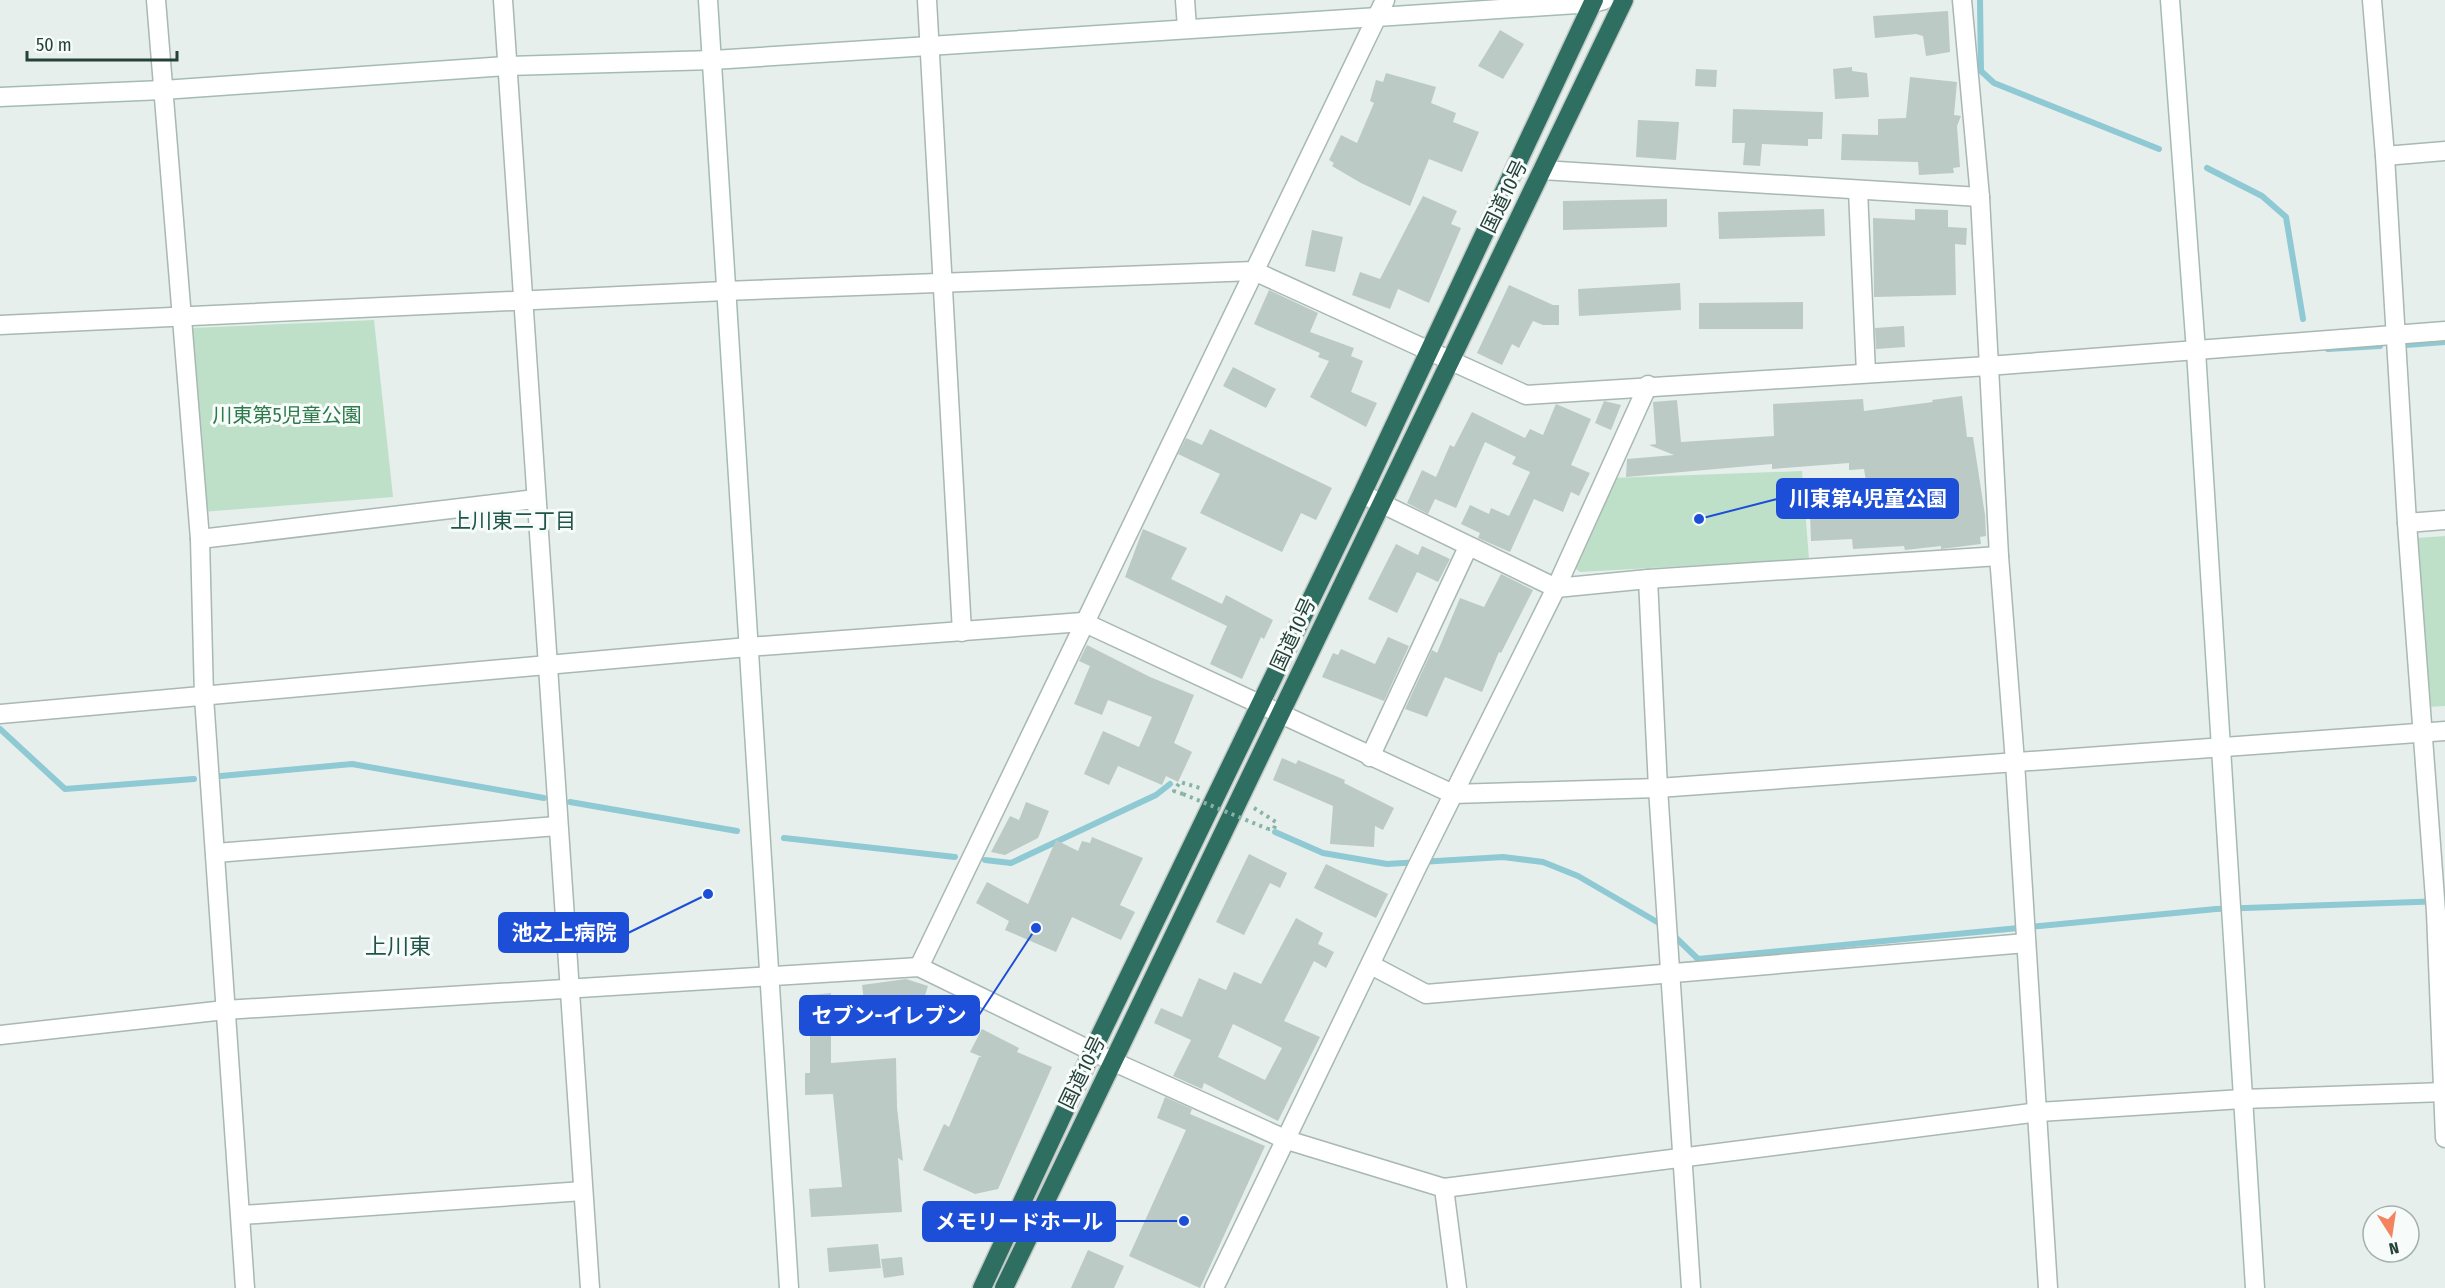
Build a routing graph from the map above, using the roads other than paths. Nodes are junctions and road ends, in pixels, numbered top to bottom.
1 (156, 0) edge
2 (503, 0) edge
3 (708, 0) edge
4 (927, 0) edge
5 (1185, 0) edge
6 (1624, 0) edge
7 (1962, 0) edge
8 (2170, 0) edge
9 (2372, 0) edge
10 (1597, 1) edge
11 (1381, 8) edge
12 (1187, 28) junction
13 (929, 45) junction
14 (712, 60) junction
15 (506, 66) junction
16 (163, 90) junction
17 (0, 97) edge
18 (2445, 151) edge
19 (2385, 156) junction
20 (1542, 170) junction
21 (1858, 190) junction
22 (1980, 197) junction
23 (1254, 272) junction
24 (942, 285) junction
25 (725, 291) junction
26 (522, 302) junction
27 (180, 316) junction
28 (0, 325) edge
29 (2445, 331) edge
30 (2396, 333) junction
31 (1430, 351) junction
32 (2196, 351) junction
33 (1449, 360) junction
34 (1988, 366) junction
35 (1866, 373) junction
36 (1648, 386) junction
37 (1362, 494) junction
38 (535, 499) junction
39 (1380, 502) junction
40 (2445, 520) edge
41 (2407, 523) junction
42 (200, 540) junction
43 (1468, 547) junction
44 (1999, 556) junction
45 (1648, 579) junction
46 (1556, 588) junction
47 (1083, 622) junction
48 (962, 632) junction
49 (748, 647) junction
50 (546, 665) junction
51 (204, 696) junction
52 (1259, 705) junction
53 (1281, 712) junction
54 (0, 714) edge
55 (2445, 731) edge
56 (2422, 732) junction
57 (2221, 746) junction
58 (1370, 757) junction
59 (2015, 762) junction
60 (1658, 788) junction
61 (1453, 794) junction
62 (557, 826) junction
63 (216, 852) junction
64 (2440, 912) edge
65 (2026, 943) junction
66 (1371, 965) junction
67 (919, 967) junction
68 (1671, 967) junction
69 (771, 977) junction
70 (570, 989) junction
71 (225, 1010) junction
72 (0, 1035) edge
73 (1093, 1050) junction
74 (1112, 1061) junction
75 (2444, 1092) edge
76 (2242, 1099) junction
77 (2039, 1113) junction
78 (2445, 1138) edge
79 (1287, 1140) junction
80 (1684, 1159) junction
81 (1444, 1188) junction
82 (584, 1191) junction
83 (242, 1215) junction
84 (245, 1288) edge
85 (590, 1288) edge
86 (789, 1288) edge
87 (982, 1288) edge
88 (1004, 1288) edge
89 (1214, 1288) edge
90 (1457, 1288) edge
91 (1691, 1288) edge
92 (2048, 1288) edge
93 (2255, 1288) edge

1 - 16 street
2 - 15 street
3 - 14 street
4 - 13 street
5 - 12 street
6 - 20 highway, 国道10号
7 - 22 street
8 - 32 street
9 - 19 street
10 - 11 street
10 - 31 highway, 国道10号
11 - 12 street
11 - 23 street
12 - 13 street
13 - 14 street
13 - 24 street
14 - 15 street
14 - 25 street
15 - 16 street
15 - 26 street
16 - 17 street
16 - 27 street
18 - 19 street
19 - 30 street
20 - 21 street
20 - 33 highway, 国道10号
21 - 22 street
21 - 35 street
22 - 34 street
23 - 24 street
23 - 31 street
23 - 47 street
24 - 25 street
24 - 48 street
25 - 26 street
25 - 49 street
26 - 27 street
26 - 38 street
27 - 28 street
27 - 42 street
29 - 30 street
30 - 32 street
30 - 41 street
31 - 33 street
31 - 37 highway, 国道10号
32 - 34 street
32 - 57 street
33 - 36 street
33 - 39 highway, 国道10号
34 - 35 street
34 - 44 street
35 - 36 street
36 - 46 street
37 - 39 street
37 - 52 highway, 国道10号
38 - 42 street
38 - 50 street
39 - 43 street
39 - 53 highway, 国道10号
40 - 41 street
41 - 56 street
42 - 51 street
43 - 46 street
43 - 58 street
44 - 45 street
44 - 59 street
45 - 46 street
45 - 60 street
46 - 61 street
47 - 48 street
47 - 52 street
47 - 67 street
48 - 49 street
49 - 50 street
49 - 69 street
50 - 51 street
50 - 62 street
51 - 54 street
51 - 63 street
52 - 53 street
52 - 73 highway, 国道10号
53 - 58 street
53 - 74 highway, 国道10号
55 - 56 street
56 - 57 street
56 - 64 street
57 - 59 street
57 - 76 street
58 - 61 street
59 - 60 street
59 - 65 street
60 - 61 street
60 - 68 street
61 - 66 street
62 - 63 street
62 - 70 street
63 - 71 street
64 - 75 street
65 - 68 street
65 - 77 street
66 - 68 street
66 - 79 street
67 - 69 street
67 - 73 street
68 - 80 street
69 - 70 street
69 - 86 street
70 - 71 street
70 - 82 street
71 - 72 street
71 - 83 street
73 - 74 street
73 - 87 highway, 国道10号
74 - 79 street
74 - 88 highway, 国道10号
75 - 76 street
75 - 78 street
76 - 77 street
76 - 93 street
77 - 80 street
77 - 92 street
79 - 81 street
79 - 89 street
80 - 81 street
80 - 91 street
81 - 90 street
82 - 83 street
82 - 85 street
83 - 84 street

